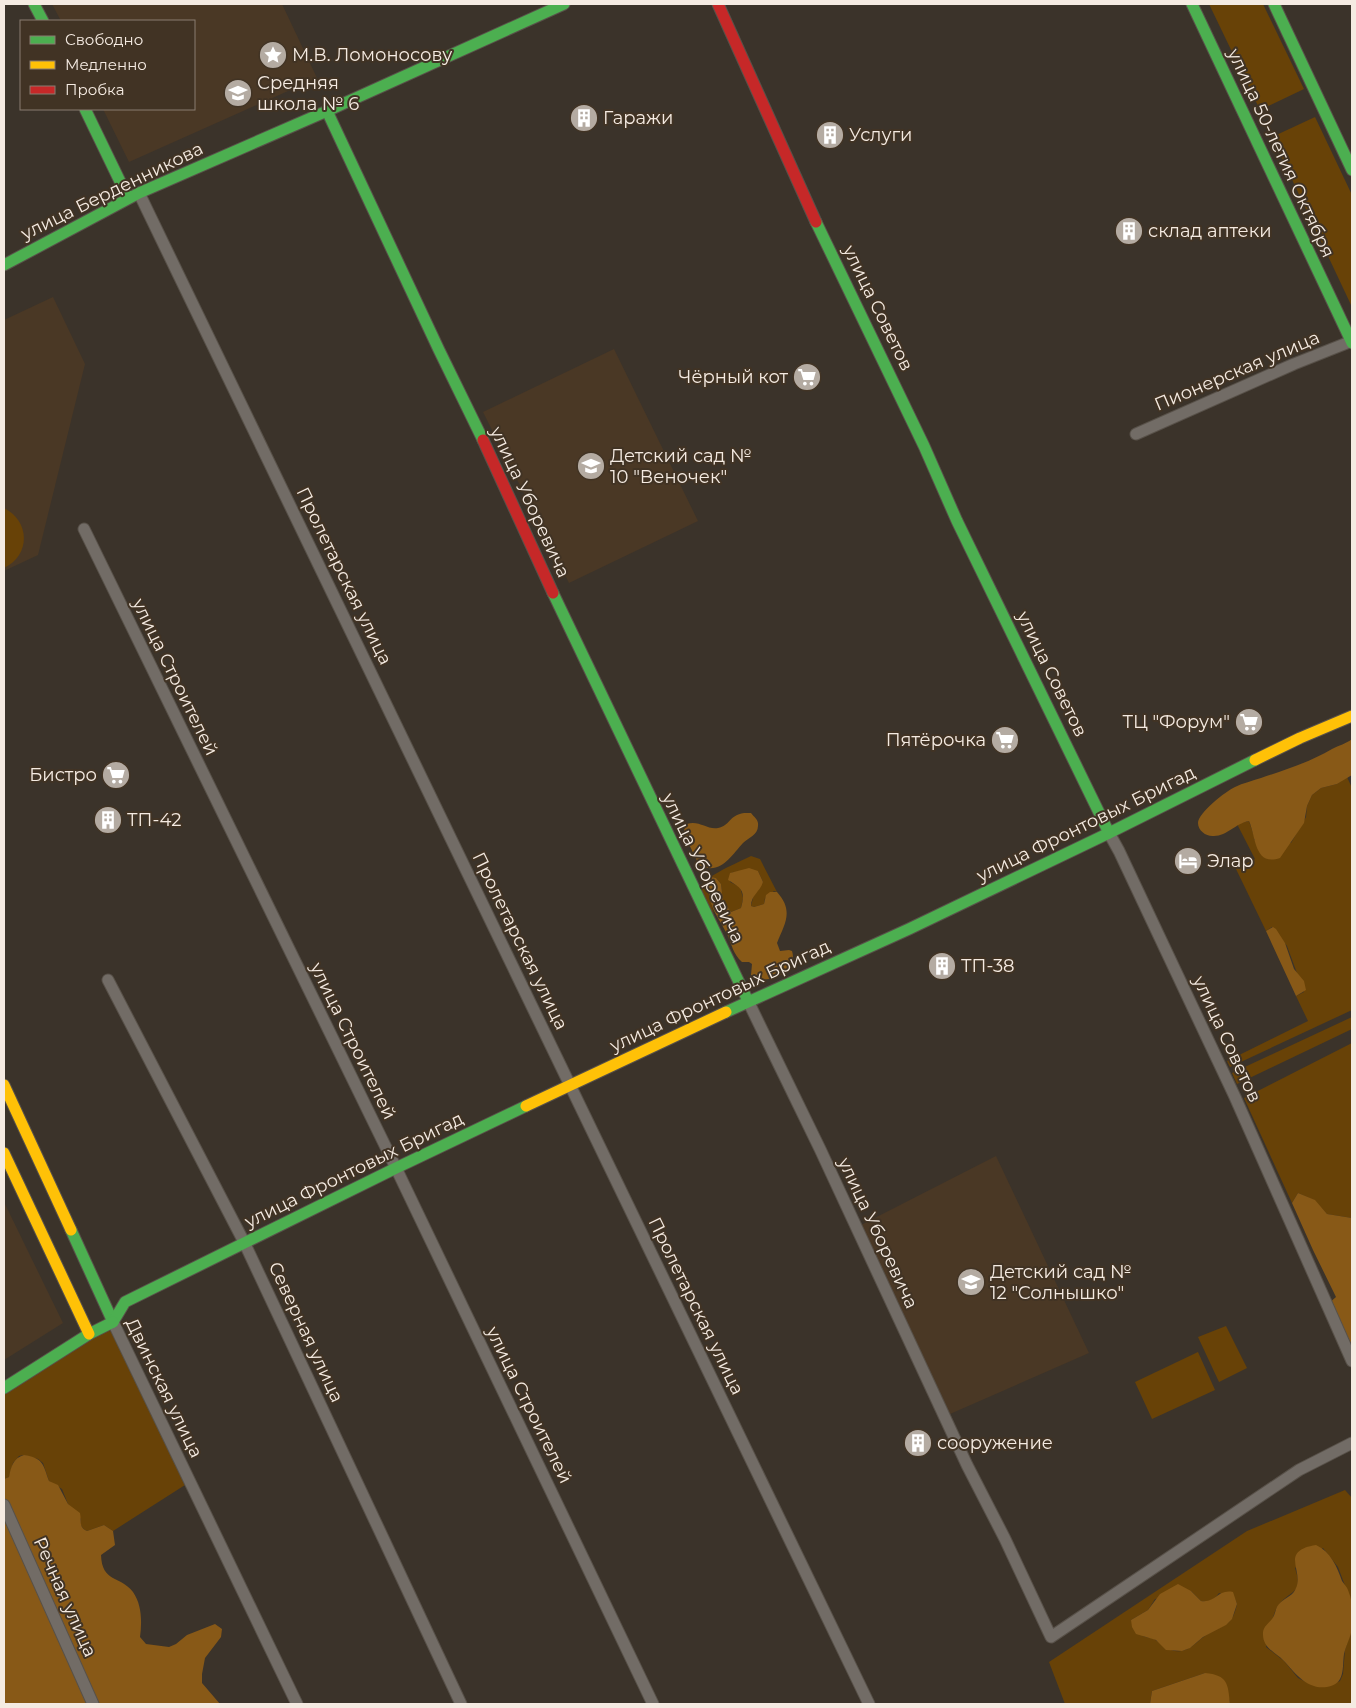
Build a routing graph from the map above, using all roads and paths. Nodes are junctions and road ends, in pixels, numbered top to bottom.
1 (34, 4) edge
2 (564, 4) edge
3 (1192, 4) edge
4 (1274, 4) edge
5 (722, 6) edge
6 (42, 20) edge
7 (85, 110) edge
8 (327, 111) junction
9 (1352, 170) edge
10 (139, 193) junction
11 (128, 198) junction
12 (4, 265) edge
13 (1352, 342) edge
14 (1136, 434) dead end
15 (84, 529) dead end
16 (1352, 716) edge
17 (1108, 833) junction
18 (108, 980) dead end
19 (748, 1001) junction
20 (4, 1085) edge
21 (570, 1086) junction
22 (4, 1153) edge
23 (396, 1168) junction
24 (244, 1242) junction
25 (113, 1322) junction
26 (88, 1334) junction
27 (1352, 1361) edge
28 (4, 1388) edge
29 (1352, 1443) edge
30 (4, 1505) edge
31 (94, 1704) edge
32 (297, 1704) edge
33 (461, 1704) edge
34 (653, 1704) edge
35 (869, 1704) edge

1 - 6 street
2 - 8 street, улица Берденникова
3 - 13 street, улица 50-летия Октября
4 - 9 street
5 - 17 street, улица Советов
7 - 11 street
8 - 10 street, улица Берденникова
8 - 19 street, улица Уборевича
10 - 11 street, улица Берденникова
10 - 21 street, Пролетарская улица
11 - 12 street, улица Берденникова
13 - 14 street, Пионерская улица
15 - 23 street, улица Строителей
16 - 17 street, улица Фронтовых Бригад
17 - 19 street, улица Фронтовых Бригад
17 - 27 street, улица Советов
18 - 24 street, Северная улица
19 - 21 street, улица Фронтовых Бригад
19 - 29 street, улица Уборевича
20 - 25 street, Двинская улица
21 - 23 street, улица Фронтовых Бригад
21 - 35 street, Пролетарская улица
22 - 26 street
23 - 24 street, улица Фронтовых Бригад
23 - 34 street, улица Строителей
24 - 25 street, улица Фронтовых Бригад
24 - 33 street, Северная улица
25 - 26 street
25 - 32 street, Двинская улица
26 - 28 street
30 - 31 street, Речная улица

